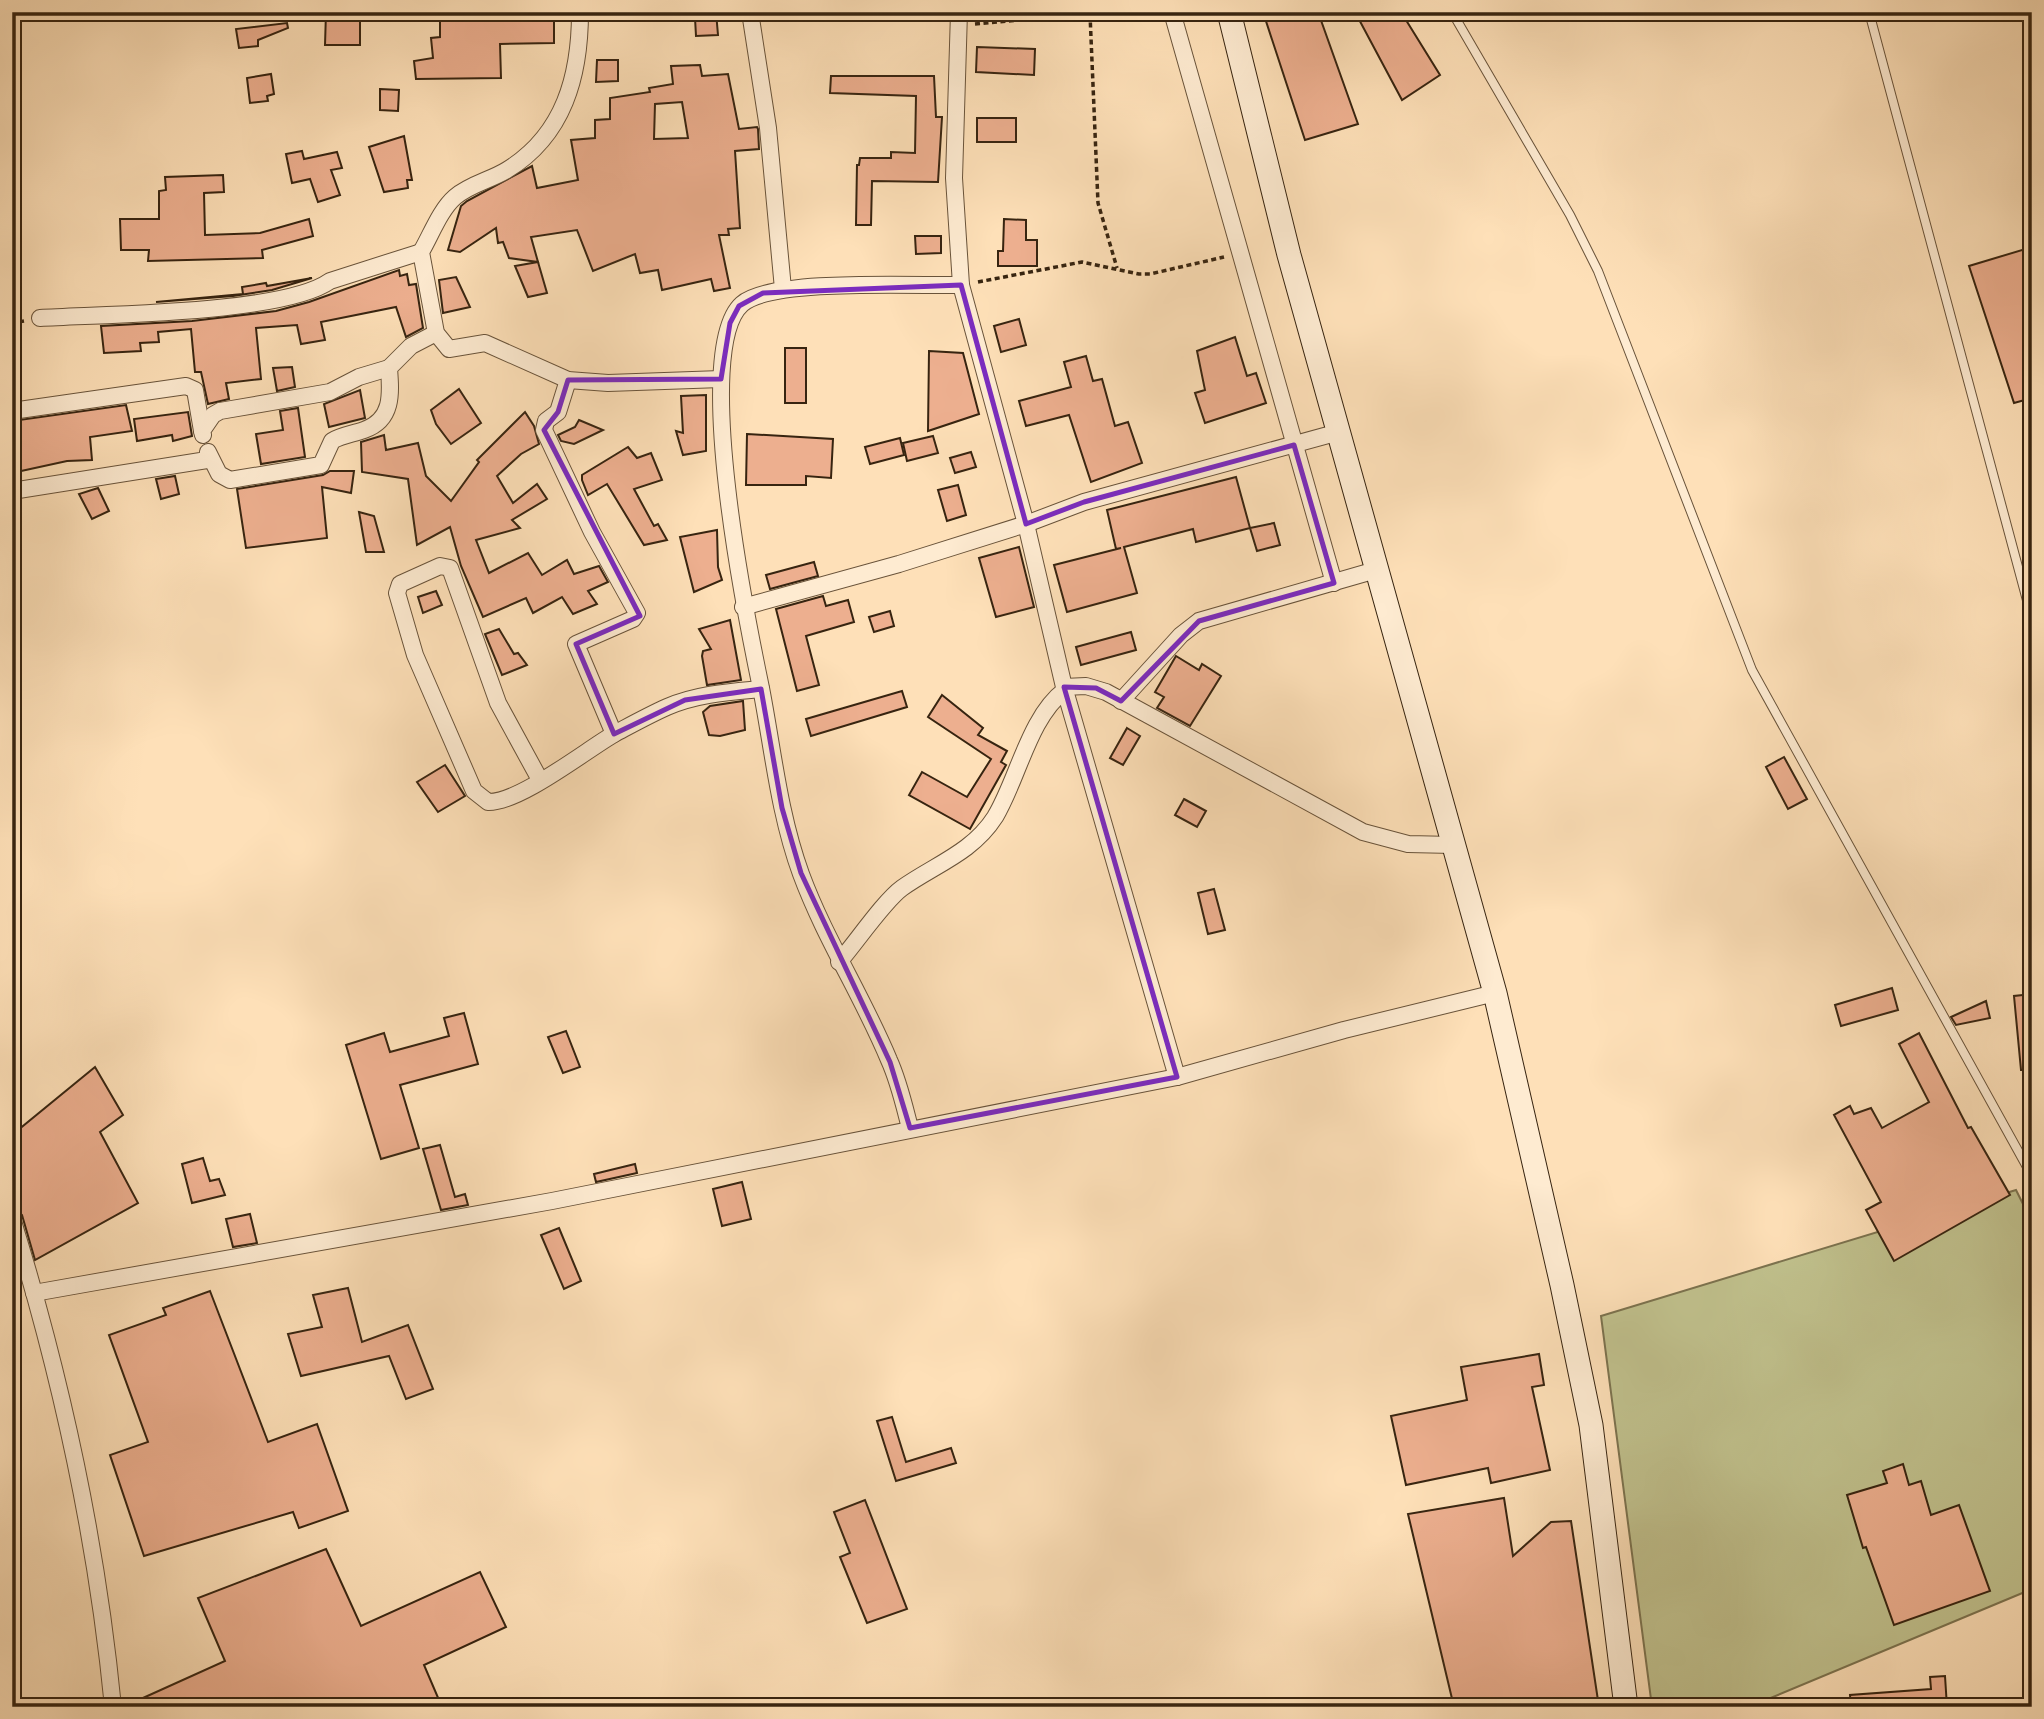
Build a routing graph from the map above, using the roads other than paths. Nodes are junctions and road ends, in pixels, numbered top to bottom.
1 (580, 12) edge
2 (750, 12) edge
3 (1172, 12) edge
4 (1229, 12) edge
5 (1452, 12) edge
6 (1868, 12) edge
7 (959, 19) edge
8 (421, 252) junction
9 (961, 285) junction
10 (783, 289) junction
11 (40, 318) dead end
12 (436, 333) junction
13 (389, 368) junction
14 (722, 379) junction
15 (568, 380) junction
16 (12, 411) edge
17 (202, 431) junction
18 (1339, 432) junction
19 (1294, 445) junction
20 (208, 452) junction
21 (12, 491) edge
22 (1026, 524) junction
23 (1376, 570) junction
24 (1334, 583) junction
25 (743, 607) junction
26 (2032, 619) edge
27 (1064, 687) junction
28 (761, 689) junction
29 (1121, 701) junction
30 (614, 734) junction
31 (540, 780) junction
32 (1453, 845) junction
33 (839, 962) junction
34 (1494, 993) junction
35 (1177, 1077) junction
36 (911, 1128) junction
37 (2032, 1176) edge
38 (12, 1218) edge
39 (34, 1293) junction
40 (113, 1707) edge
41 (1626, 1707) edge

1 - 8 street
2 - 10 street
3 - 19 street
4 - 18 street
5 - 37 lane
6 - 26 lane
7 - 9 street
8 - 11 street
8 - 12 street
9 - 10 street
9 - 22 street
10 - 14 street
12 - 13 street
12 - 15 street
13 - 17 street
13 - 20 street
14 - 15 street
14 - 25 street
15 - 30 street
16 - 17 street
17 - 20 street
18 - 19 street
18 - 23 street
19 - 22 street
19 - 24 street
20 - 21 street
22 - 25 street
22 - 27 street
23 - 24 street
23 - 32 street
24 - 29 street
25 - 28 street
27 - 29 street
27 - 33 street
27 - 35 street
28 - 30 street
28 - 33 street
29 - 32 street
30 - 31 street
31 - 31 street
32 - 34 street
33 - 36 street
34 - 35 street
34 - 41 street
35 - 36 street
36 - 39 street
38 - 39 street
39 - 40 street

